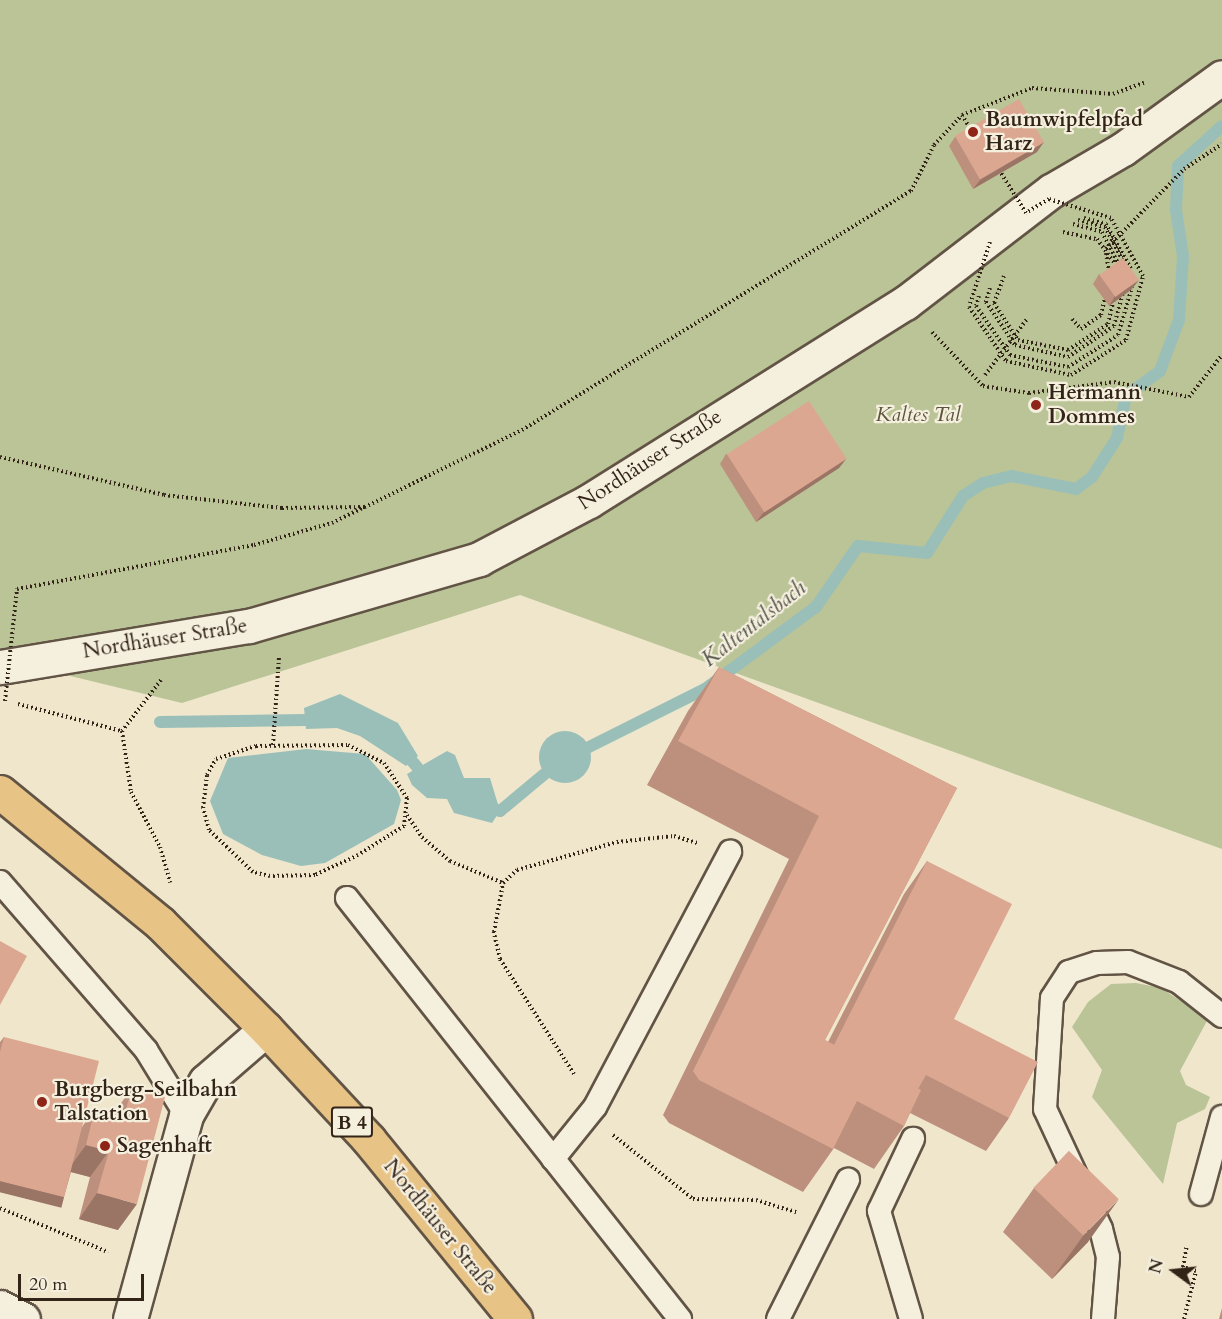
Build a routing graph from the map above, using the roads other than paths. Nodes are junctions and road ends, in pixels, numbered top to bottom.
1 (1222, 77) edge
2 (0, 667) edge
3 (0, 792) edge
4 (730, 852) road end
5 (0, 882) edge
6 (347, 898) dead end
7 (1222, 1016) edge
8 (266, 1029) junction
9 (186, 1115) junction
10 (1222, 1117) edge
11 (913, 1139) edge
12 (553, 1160) junction
13 (848, 1180) dead end
14 (1201, 1194) dead end
15 (0, 1307) edge
16 (23, 1319) edge
17 (130, 1319) edge
18 (515, 1319) edge
19 (680, 1319) edge
20 (778, 1319) edge
21 (911, 1319) edge
22 (1103, 1319) edge

1 - 2 street, Nordhäuser Straße
3 - 8 main road, Nordhäuser Straße / B 4
4 - 12 lane
5 - 9 lane
6 - 12 lane
7 - 22 lane
8 - 9 street
8 - 18 main road, Nordhäuser Straße / B 4
9 - 17 street
10 - 14 lane
11 - 21 lane
12 - 19 lane
13 - 20 lane
15 - 16 street

